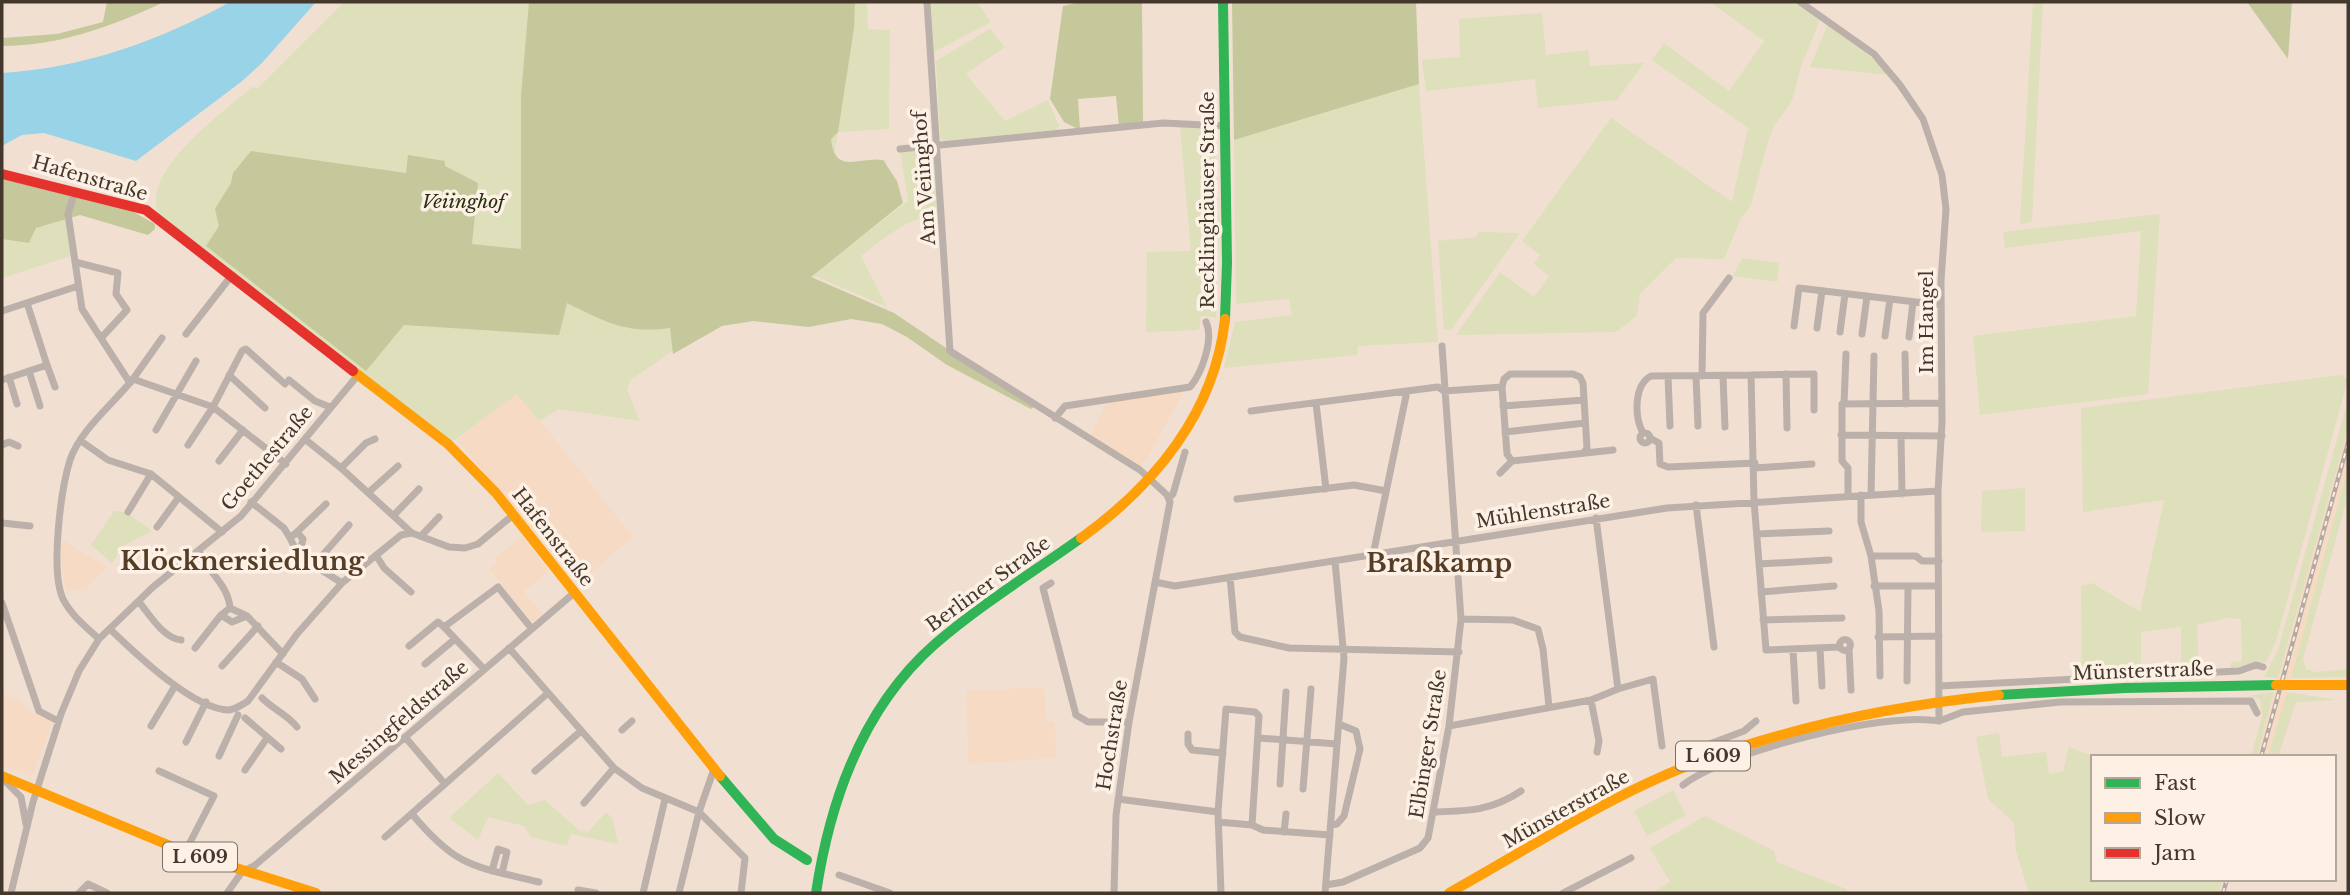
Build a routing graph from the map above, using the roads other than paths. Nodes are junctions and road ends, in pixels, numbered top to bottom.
1 (927, 2) edge
2 (1223, 2) edge
3 (1800, 2) edge
4 (1225, 126) junction
5 (937, 143) junction
6 (900, 149) dead end
7 (2, 174) edge
8 (75, 191) junction
9 (75, 262) junction
10 (232, 275) junction
11 (1729, 278) dead end
12 (78, 286) junction
13 (1822, 291) junction
14 (1845, 294) junction
15 (1867, 296) junction
16 (1890, 299) junction
17 (1913, 302) junction
18 (27, 303) junction
19 (1941, 305) junction
20 (2, 311) edge
21 (1206, 322) dead end
22 (1794, 326) dead end
23 (1817, 328) dead end
24 (1840, 332) dead end
25 (186, 334) dead end
26 (1862, 334) dead end
27 (1885, 336) dead end
28 (102, 337) junction
29 (1909, 337) dead end
30 (162, 338) dead end
31 (252, 341) dead end
32 (1442, 346) dead end
33 (246, 349) junction
34 (1846, 354) dead end
35 (1905, 354) dead end
36 (1874, 356) dead end
37 (196, 360) dead end
38 (47, 365) junction
39 (29, 371) junction
40 (1786, 374) junction
41 (229, 375) junction
42 (358, 375) junction
43 (1751, 375) junction
44 (1668, 376) junction
45 (1699, 376) junction
46 (1723, 376) junction
47 (5, 378) edge
48 (132, 381) junction
49 (55, 387) dead end
50 (1502, 387) junction
51 (1407, 391) junction
52 (1444, 391) junction
53 (178, 394) junction
54 (1584, 400) junction
55 (1316, 403) junction
56 (1942, 403) junction
57 (18, 404) dead end
58 (1844, 404) junction
59 (1873, 404) junction
60 (1906, 404) junction
61 (40, 406) dead end
62 (1503, 406) junction
63 (213, 407) junction
64 (330, 407) junction
65 (265, 408) dead end
66 (1814, 410) dead end
67 (1251, 411) dead end
68 (1055, 418) junction
69 (1586, 423) junction
70 (1670, 426) dead end
71 (1698, 426) dead end
72 (1725, 427) dead end
73 (1787, 428) dead end
74 (156, 430) dead end
75 (243, 430) junction
76 (1506, 432) junction
77 (1841, 435) junction
78 (1872, 435) junction
79 (1942, 436) junction
80 (1901, 437) junction
81 (374, 439) dead end
82 (306, 440) junction
83 (81, 441) junction
84 (2, 445) edge
85 (188, 445) dead end
86 (18, 446) dead end
87 (1613, 450) dead end
88 (1185, 452) dead end
89 (1584, 452) junction
90 (219, 461) dead end
91 (1512, 461) junction
92 (286, 464) junction
93 (1812, 464) dead end
94 (1755, 465) junction
95 (398, 466) dead end
96 (341, 468) junction
97 (1500, 473) dead end
98 (151, 474) junction
99 (1151, 480) junction
100 (1326, 488) junction
101 (419, 489) dead end
102 (1386, 491) junction
103 (369, 492) junction
104 (1938, 492) junction
105 (1902, 494) junction
106 (1861, 495) junction
107 (1871, 495) junction
108 (1848, 496) junction
109 (179, 497) junction
110 (1169, 498) junction
111 (1237, 499) dead end
112 (1754, 501) junction
113 (251, 502) junction
114 (326, 504) dead end
115 (1696, 505) junction
116 (128, 512) dead end
117 (394, 515) junction
118 (513, 515) junction
119 (439, 517) dead end
120 (1596, 518) junction
121 (2, 523) edge
122 (349, 525) dead end
123 (30, 526) dead end
124 (157, 527) dead end
125 (1829, 531) dead end
126 (222, 532) junction
127 (297, 532) junction
128 (412, 534) junction
129 (1757, 534) junction
130 (422, 535) junction
131 (290, 538) junction
132 (1455, 541) junction
133 (200, 551) junction
134 (376, 555) junction
135 (1373, 555) junction
136 (299, 556) junction
137 (1871, 556) junction
138 (1829, 560) dead end
139 (1335, 561) junction
140 (1939, 561) junction
141 (1759, 564) junction
142 (314, 565) junction
143 (1230, 577) junction
144 (1155, 582) junction
145 (342, 583) junction
146 (1051, 583) dead end
147 (1834, 586) dead end
148 (1874, 586) junction
149 (1908, 586) junction
150 (1938, 586) junction
151 (411, 592) dead end
152 (1761, 592) junction
153 (574, 593) junction
154 (139, 602) junction
155 (2, 603) edge
156 (230, 608) junction
157 (220, 615) junction
158 (247, 616) junction
159 (1842, 618) dead end
160 (1461, 619) junction
161 (1763, 620) junction
162 (258, 626) junction
163 (444, 627) junction
164 (532, 629) junction
165 (111, 631) junction
166 (11, 634) junction
167 (1939, 636) junction
168 (2, 637) edge
169 (1878, 637) junction
170 (1908, 637) junction
171 (99, 639) junction
172 (455, 639) junction
173 (181, 640) dead end
174 (409, 646) dead end
175 (1714, 647) dead end
176 (195, 648) dead end
177 (509, 648) junction
178 (1343, 648) junction
179 (1820, 649) junction
180 (1793, 650) junction
181 (1459, 652) junction
182 (283, 653) junction
183 (276, 663) junction
184 (425, 664) dead end
185 (222, 666) dead end
186 (2263, 667) dead end
187 (484, 669) junction
188 (1880, 676) dead end
189 (1907, 681) dead end
190 (2348, 685) edge
191 (175, 686) junction
192 (1822, 686) dead end
193 (1939, 686) junction
194 (1311, 689) dead end
195 (1618, 689) junction
196 (1851, 690) dead end
197 (548, 692) junction
198 (1286, 692) dead end
199 (262, 698) dead end
200 (315, 699) dead end
201 (1591, 700) junction
202 (1796, 701) dead end
203 (1939, 701) junction
204 (206, 702) junction
205 (1549, 707) junction
206 (2257, 713) dead end
207 (58, 720) junction
208 (632, 721) dead end
209 (1756, 721) dead end
210 (1939, 721) junction
211 (1129, 722) junction
212 (1339, 724) junction
213 (151, 726) dead end
214 (1449, 726) junction
215 (297, 727) dead end
216 (622, 730) dead end
217 (580, 731) junction
218 (1188, 734) dead end
219 (405, 737) junction
220 (267, 738) junction
221 (1259, 738) junction
222 (1283, 741) junction
223 (1307, 741) junction
224 (186, 742) dead end
225 (1337, 744) junction
226 (1662, 747) dead end
227 (281, 749) dead end
228 (1597, 752) dead end
229 (1223, 753) junction
230 (219, 756) dead end
231 (1702, 760) junction
232 (614, 768) junction
233 (714, 769) junction
234 (244, 770) dead end
235 (159, 771) dead end
236 (535, 771) dead end
237 (2, 777) edge
238 (445, 784) junction
239 (1280, 784) dead end
240 (1683, 785) dead end
241 (1303, 789) dead end
242 (37, 791) junction
243 (1521, 791) dead end
244 (665, 799) junction
245 (1118, 799) junction
246 (584, 803) dead end
247 (1218, 811) junction
248 (699, 812) junction
249 (1433, 812) junction
250 (412, 814) junction
251 (1286, 814) dead end
252 (1218, 822) junction
253 (1252, 825) junction
254 (1331, 825) junction
255 (27, 828) junction
256 (1284, 832) junction
257 (1330, 835) junction
258 (385, 837) dead end
259 (185, 852) junction
260 (1631, 858) dead end
261 (807, 860) dead end
262 (492, 871) junction
263 (242, 872) junction
264 (502, 873) junction
265 (839, 875) dead end
266 (539, 882) dead end
267 (1326, 889) edge
268 (578, 890) dead end
269 (12, 893) edge
270 (79, 893) edge
271 (107, 893) edge
272 (227, 893) edge
273 (316, 893) edge
274 (596, 893) edge
275 (643, 893) edge
276 (679, 893) edge
277 (741, 893) edge
278 (816, 893) edge
279 (890, 893) edge
280 (1114, 893) edge
281 (1221, 893) edge
282 (1449, 893) edge
283 (1563, 893) edge

1 - 5 street, Am Veiinghof
2 - 4 main road, Recklinghäuser Straße
3 - 19 street, Im Hangel
4 - 5 street, Recklinghäuser Straße
4 - 99 main road, Recklinghäuser Straße
5 - 6 street, Recklinghäuser Straße
5 - 68 street, Am Veiinghof
7 - 8 main road, Hafenstraße
8 - 9 street
8 - 10 main road, Hafenstraße
9 - 12 street
9 - 28 street
10 - 25 street
10 - 42 main road, Hafenstraße
11 - 45 street
12 - 18 street
12 - 28 street
13 - 14 street
13 - 22 street
13 - 23 street
14 - 15 street
14 - 24 street
15 - 16 street
15 - 26 street
16 - 17 street
16 - 27 street
17 - 19 street
17 - 29 street
18 - 20 street
18 - 38 street
19 - 56 street, Im Hangel
21 - 68 street, Recklinghäuser Straße
28 - 48 street
30 - 48 street
31 - 33 street
32 - 52 street, Elbinger Straße
33 - 41 street
33 - 64 street, Goethestraße
34 - 58 street
35 - 60 street
36 - 59 street
37 - 53 street
38 - 39 street
38 - 49 street
39 - 47 street
39 - 61 street
40 - 43 street
40 - 66 street
40 - 73 street
41 - 63 street
41 - 65 street
42 - 64 street, Goethestraße
42 - 118 main road, Hafenstraße
43 - 46 street
43 - 94 street
44 - 45 street
44 - 70 street
44 - 94 street
45 - 46 street
45 - 71 street
46 - 72 street
47 - 57 street
48 - 53 street
48 - 83 street
50 - 52 street
50 - 54 street
50 - 62 street
51 - 52 street
51 - 55 street
51 - 102 street
52 - 132 street, Elbinger Straße
53 - 63 street
53 - 74 street
54 - 62 street
54 - 69 street
55 - 67 street
55 - 100 street
56 - 60 street
56 - 79 street, Im Hangel
58 - 59 street
58 - 77 street
59 - 60 street
59 - 78 street
62 - 76 street
63 - 75 street
63 - 85 street
64 - 82 street, Goethestraße
68 - 99 street
69 - 76 street
69 - 89 street
75 - 90 street
75 - 92 street
76 - 91 street
77 - 78 street
77 - 108 street
78 - 80 street
78 - 107 street
79 - 80 street
79 - 104 street, Im Hangel
80 - 105 street
81 - 96 street
82 - 92 street, Goethestraße
82 - 96 street
83 - 98 street
83 - 171 street
84 - 86 street
87 - 89 street
88 - 110 street
89 - 91 street
91 - 97 street
92 - 113 street, Goethestraße
93 - 94 street
94 - 112 street
95 - 103 street
96 - 103 street
98 - 109 street
98 - 116 street
99 - 110 street
99 - 278 main road, Berliner Straße
100 - 102 street
100 - 111 street
101 - 117 street
102 - 135 street
103 - 117 street
104 - 105 street, Mühlenstraße
104 - 140 street, Im Hangel
105 - 107 street, Mühlenstraße
106 - 107 street, Mühlenstraße
106 - 108 street, Mühlenstraße
106 - 137 street
108 - 112 street, Mühlenstraße
109 - 124 street
109 - 126 street
110 - 144 street
112 - 115 street, Mühlenstraße
112 - 129 street
113 - 126 street, Goethestraße
113 - 131 street
114 - 127 street
115 - 120 street, Mühlenstraße
115 - 175 street
117 - 128 street
118 - 130 street
118 - 153 main road, Hafenstraße
119 - 130 street
120 - 132 street, Mühlenstraße
120 - 195 street
121 - 123 street
122 - 142 street
125 - 129 street
126 - 133 street, Goethestraße
127 - 131 street
127 - 136 street
128 - 130 street
128 - 134 street
129 - 141 street
131 - 136 street
132 - 135 street, Mühlenstraße
132 - 160 street, Elbinger Straße
133 - 154 street, Goethestraße
133 - 156 street
134 - 145 street
134 - 151 street
135 - 139 street, Mühlenstraße
136 - 142 street
137 - 140 street
137 - 148 street
138 - 141 street
139 - 143 street, Mühlenstraße
139 - 178 street
140 - 150 street, Im Hangel
141 - 152 street
142 - 145 street
143 - 144 street, Mühlenstraße
143 - 178 street
144 - 211 street, Hochstraße
145 - 182 street
146 - 211 street
147 - 152 street
148 - 149 street
148 - 169 street
149 - 150 street
149 - 170 street
150 - 167 street, Im Hangel
152 - 161 street
153 - 164 street, Messingfeldstraße
153 - 233 main road, Hafenstraße
154 - 165 street, Goethestraße
154 - 173 street
155 - 166 street
156 - 157 street
156 - 158 street
157 - 158 street
157 - 176 street
158 - 162 street
159 - 161 street
160 - 181 street, Elbinger Straße
160 - 205 street
161 - 180 street
162 - 182 street
162 - 185 street
163 - 164 street
163 - 172 street
163 - 174 street
164 - 177 street, Messingfeldstraße
165 - 171 street, Goethestraße
165 - 191 street
166 - 168 street
166 - 207 street
167 - 170 street
167 - 193 street, Im Hangel
169 - 170 street
169 - 188 street
170 - 189 street
171 - 207 street, Goethestraße
172 - 184 street
172 - 187 street
177 - 187 street, Messingfeldstraße
177 - 197 street
178 - 181 street
178 - 212 street
179 - 180 street
179 - 192 street
179 - 196 street
180 - 202 street
181 - 214 street, Elbinger Straße
182 - 183 street
183 - 200 street
183 - 204 street
186 - 193 street, Münsterstraße
187 - 219 street, Messingfeldstraße
190 - 203 main road, Münsterstraße / L 609, bridge
191 - 204 street
191 - 213 street
193 - 203 street, Im Hangel
194 - 223 street
195 - 201 street
195 - 226 street
197 - 217 street
197 - 238 street
198 - 222 street
199 - 215 street
201 - 205 street
201 - 228 street
203 - 210 street
203 - 231 main road, Münsterstraße / L 609
204 - 224 street
205 - 214 street
206 - 210 street, Münsterstraße
207 - 242 street, Goethestraße
208 - 216 street
209 - 231 street, Münsterstraße
210 - 240 street, Münsterstraße
211 - 245 street, Hochstraße
212 - 225 street
212 - 254 street
214 - 249 street, Elbinger Straße
217 - 232 street
217 - 236 street
218 - 229 street
219 - 238 street
219 - 263 street, Messingfeldstraße
220 - 227 street
220 - 230 street
220 - 234 street
221 - 222 street
221 - 229 street
221 - 253 street
222 - 223 street
222 - 239 street
223 - 225 street
223 - 241 street
225 - 254 street
229 - 247 street
231 - 282 main road, Münsterstraße / L 609
232 - 244 street
232 - 246 street
233 - 248 street
233 - 261 main road, Hafenstraße
235 - 259 street
237 - 242 main road, L 609
237 - 255 street
238 - 250 street
242 - 255 street, Goethestraße
242 - 259 main road, L 609
243 - 249 street
244 - 248 street
244 - 275 street
245 - 247 street
245 - 280 street, Hochstraße
247 - 252 street
248 - 276 street
248 - 277 street
249 - 267 street, Elbinger Straße
250 - 258 street
250 - 262 street
251 - 256 street
252 - 253 street
252 - 281 street
253 - 256 street
254 - 257 street
255 - 269 street, Goethestraße
256 - 257 street
257 - 267 street
259 - 263 main road, L 609
260 - 283 street
262 - 264 street
262 - 264 street
263 - 272 street, Messingfeldstraße
263 - 273 main road, L 609
264 - 266 street
265 - 279 street
268 - 274 street
270 - 271 street

